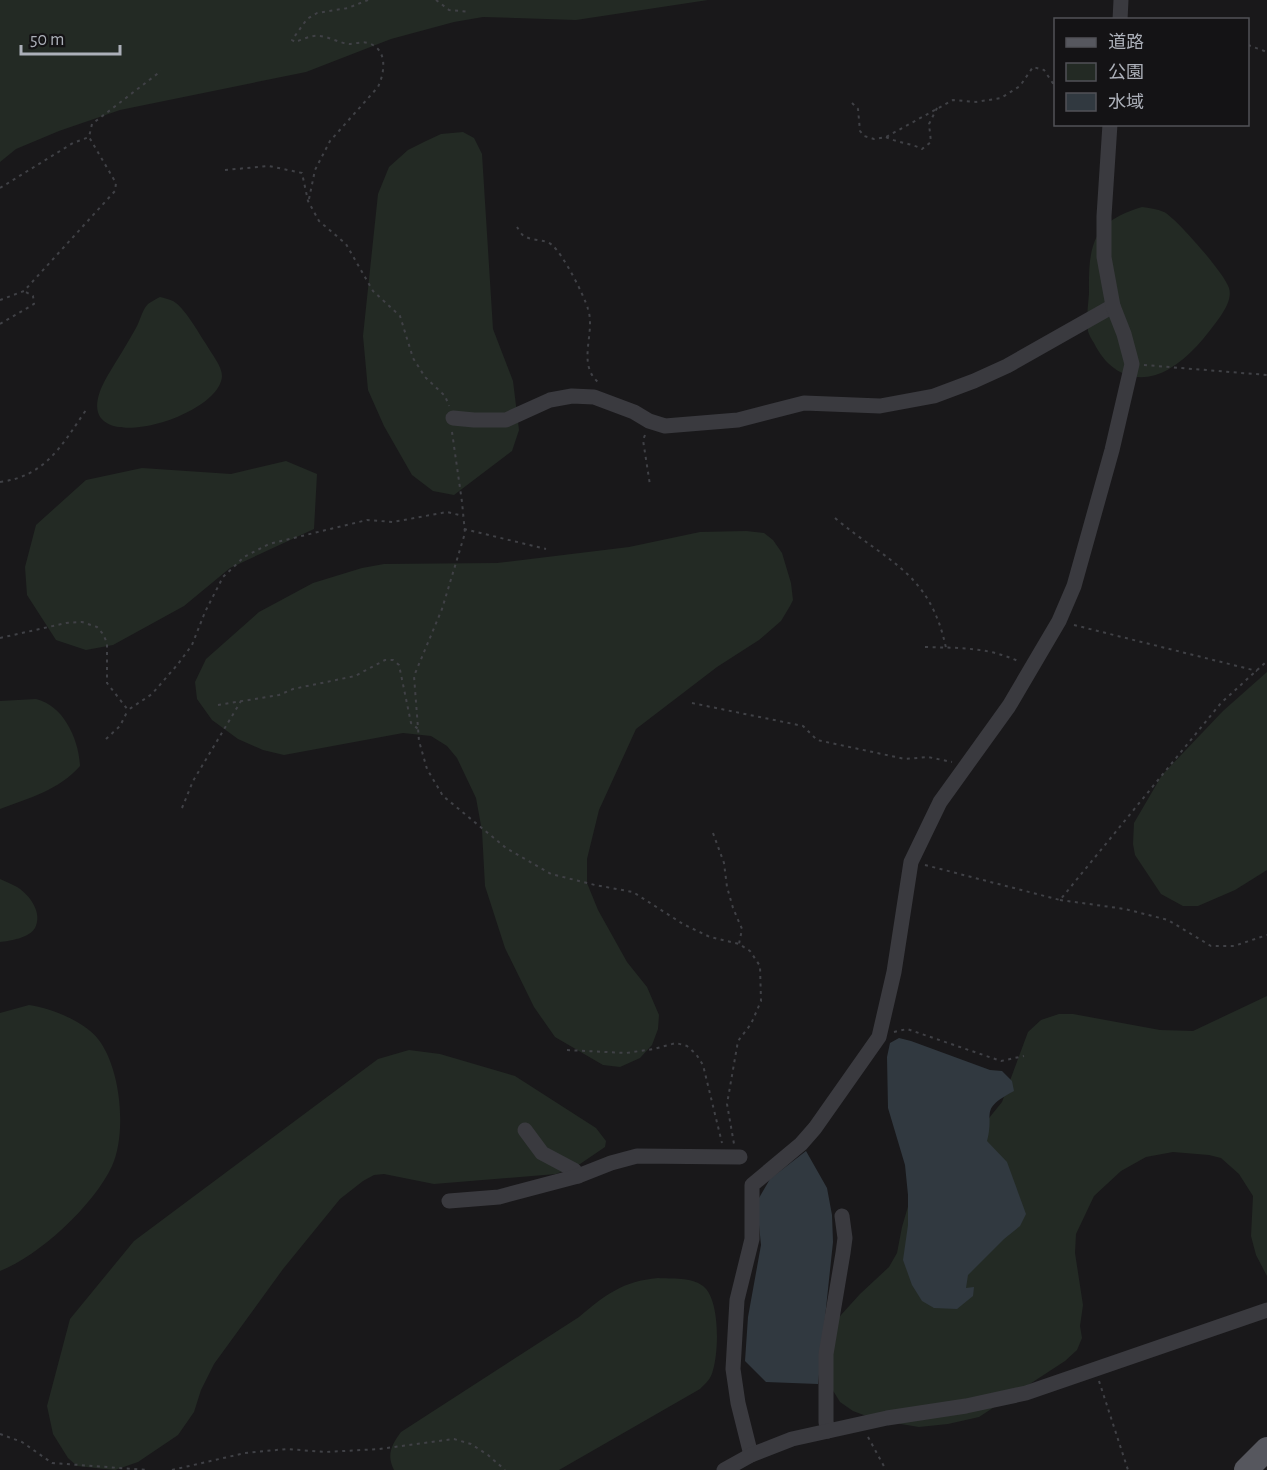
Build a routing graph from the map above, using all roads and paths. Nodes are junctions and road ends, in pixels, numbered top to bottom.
1 (368, 0) edge
2 (436, 0) edge
3 (1121, 0) edge
4 (470, 12) dead end
5 (1120, 18) edge
6 (1249, 45) edge
7 (1267, 52) edge
8 (161, 71) dead end
9 (1054, 85) edge
10 (852, 104) dead end
11 (937, 108) junction
12 (1110, 126) edge
13 (89, 137) junction
14 (886, 137) junction
15 (225, 170) dead end
16 (0, 188) edge
17 (309, 201) junction
18 (517, 227) dead end
19 (24, 291) junction
20 (0, 300) edge
21 (1113, 306) junction
22 (0, 324) edge
23 (1132, 364) junction
24 (1267, 375) edge
25 (604, 386) dead end
26 (86, 410) dead end
27 (453, 418) junction
28 (649, 421) junction
29 (0, 482) edge
30 (650, 485) dead end
31 (464, 516) junction
32 (835, 518) dead end
33 (464, 529) junction
34 (546, 549) dead end
35 (1059, 621) junction
36 (0, 638) edge
37 (925, 647) dead end
38 (946, 648) junction
39 (1267, 661) edge
40 (1031, 667) junction
41 (1257, 671) junction
42 (242, 701) junction
43 (692, 703) dead end
44 (218, 705) dead end
45 (128, 710) junction
46 (418, 729) junction
47 (106, 739) dead end
48 (963, 768) junction
49 (182, 808) dead end
50 (713, 833) dead end
51 (911, 862) junction
52 (1060, 900) junction
53 (1267, 935) edge
54 (739, 945) junction
55 (879, 1037) junction
56 (567, 1050) dead end
57 (1024, 1056) dead end
58 (525, 1130) dead end
59 (733, 1157) junction
60 (578, 1176) junction
61 (449, 1201) dead end
62 (842, 1215) dead end
63 (1267, 1310) edge
64 (1095, 1370) junction
65 (864, 1423) junction
66 (828, 1431) junction
67 (0, 1434) edge
68 (1267, 1449) edge
69 (750, 1455) junction
70 (147, 1470) edge
71 (172, 1470) edge
72 (505, 1470) edge
73 (724, 1470) edge
74 (886, 1470) edge
75 (1128, 1470) edge
76 (1246, 1470) edge

1 - 17 path
2 - 4 path
3 - 5 street
6 - 7 path
8 - 13 path
9 - 11 path
10 - 14 path
11 - 14 path
11 - 14 path
12 - 21 street
13 - 16 path
13 - 19 path
15 - 17 path
17 - 27 path
18 - 25 path
19 - 20 path
19 - 22 path
21 - 23 street
21 - 28 street
23 - 24 path
23 - 35 street
26 - 29 path
27 - 28 street
27 - 31 path
28 - 30 path
31 - 33 path
31 - 45 path
32 - 38 path
33 - 34 path
33 - 46 path
35 - 40 street
35 - 41 path
36 - 45 path
37 - 38 path
38 - 40 path
39 - 41 path
40 - 48 street
41 - 52 path
42 - 44 path
42 - 46 path
42 - 49 path
43 - 48 path
45 - 47 path
46 - 54 path
48 - 51 street
50 - 54 path
51 - 52 path
51 - 55 street
52 - 53 path
54 - 59 path
55 - 57 path
55 - 69 street
56 - 59 path
58 - 60 street
59 - 60 street
60 - 61 street
62 - 66 street
63 - 64 street
64 - 65 street
64 - 75 path
65 - 66 street
65 - 74 path
66 - 69 street
67 - 70 path
68 - 76 main road
69 - 73 street
71 - 72 path

